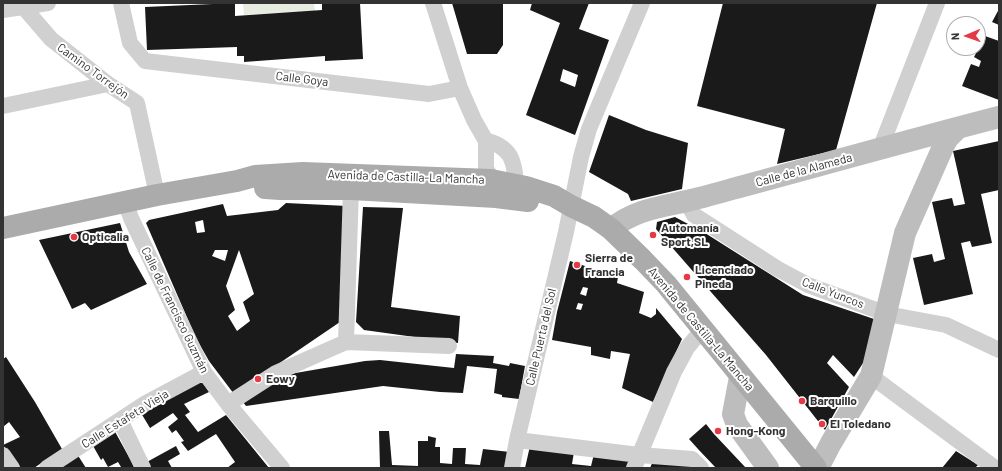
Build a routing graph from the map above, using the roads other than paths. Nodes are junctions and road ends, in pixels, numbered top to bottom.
1 (48, 3) edge
2 (122, 3) edge
3 (434, 3) edge
4 (642, 3) edge
5 (937, 3) edge
6 (22, 5) edge
7 (3, 10) edge
8 (108, 84) junction
9 (460, 88) junction
10 (3, 106) edge
11 (999, 117) edge
12 (486, 141) junction
13 (937, 141) junction
14 (880, 149) junction
15 (237, 181) junction
16 (500, 184) junction
17 (362, 190) junction
18 (157, 195) junction
19 (690, 200) junction
20 (126, 202) junction
21 (571, 206) junction
22 (3, 228) edge
23 (612, 229) junction
24 (887, 314) junction
25 (702, 330) junction
26 (346, 342) junction
27 (449, 346) dead end
28 (999, 349) edge
29 (204, 372) junction
30 (740, 376) junction
31 (871, 376) junction
32 (228, 404) junction
33 (120, 420) junction
34 (517, 440) junction
35 (3, 455) edge
36 (637, 462) edge
37 (12, 468) edge
38 (47, 468) edge
39 (143, 468) edge
40 (282, 468) edge
41 (512, 468) edge
42 (701, 468) edge
43 (768, 468) edge
44 (817, 468) edge
45 (995, 468) edge

1 - 6 street
2 - 9 street, Calle Goya
3 - 9 street
4 - 21 street, Calle Puerta del Sol
5 - 14 street
6 - 7 street
6 - 8 street, Camino Torrejón
8 - 10 street
8 - 18 street, Camino Torrejón
9 - 12 street
11 - 13 street
12 - 16 street
12 - 16 street
13 - 14 street, Calle de la Alameda
13 - 24 street
14 - 19 street, Calle de la Alameda
15 - 16 main road, Avenida de Castilla-La Mancha
15 - 17 main road, Avenida de Castilla-La Mancha
15 - 18 main road, Avenida de Castilla-La Mancha
16 - 17 main road, Avenida de Castilla-La Mancha
16 - 21 main road, Avenida de Castilla-La Mancha
17 - 26 street
18 - 20 main road, Avenida de Castilla-La Mancha
19 - 23 street, Calle de la Alameda
19 - 24 street, Calle Yuncos
20 - 22 main road, Avenida de Castilla-La Mancha
20 - 29 street, Calle de Francisco Guzmán
21 - 23 main road, Avenida de Castilla-La Mancha
21 - 34 street, Calle Puerta del Sol
23 - 25 main road, Avenida de Castilla-La Mancha
24 - 28 street, Calle Yuncos
24 - 31 street
25 - 30 main road, Avenida de Castilla-La Mancha
25 - 36 street
26 - 27 street
26 - 32 street
29 - 32 street, Calle de Francisco Guzmán
29 - 33 street, Calle Estafeta Vieja
30 - 43 street
30 - 44 main road, Avenida de Castilla-La Mancha
31 - 44 street
31 - 45 street
32 - 40 street, Calle de Francisco Guzmán
33 - 38 street, Calle Estafeta Vieja
33 - 39 street
34 - 36 street
34 - 41 street, Calle Puerta del Sol
35 - 37 street
36 - 42 street

